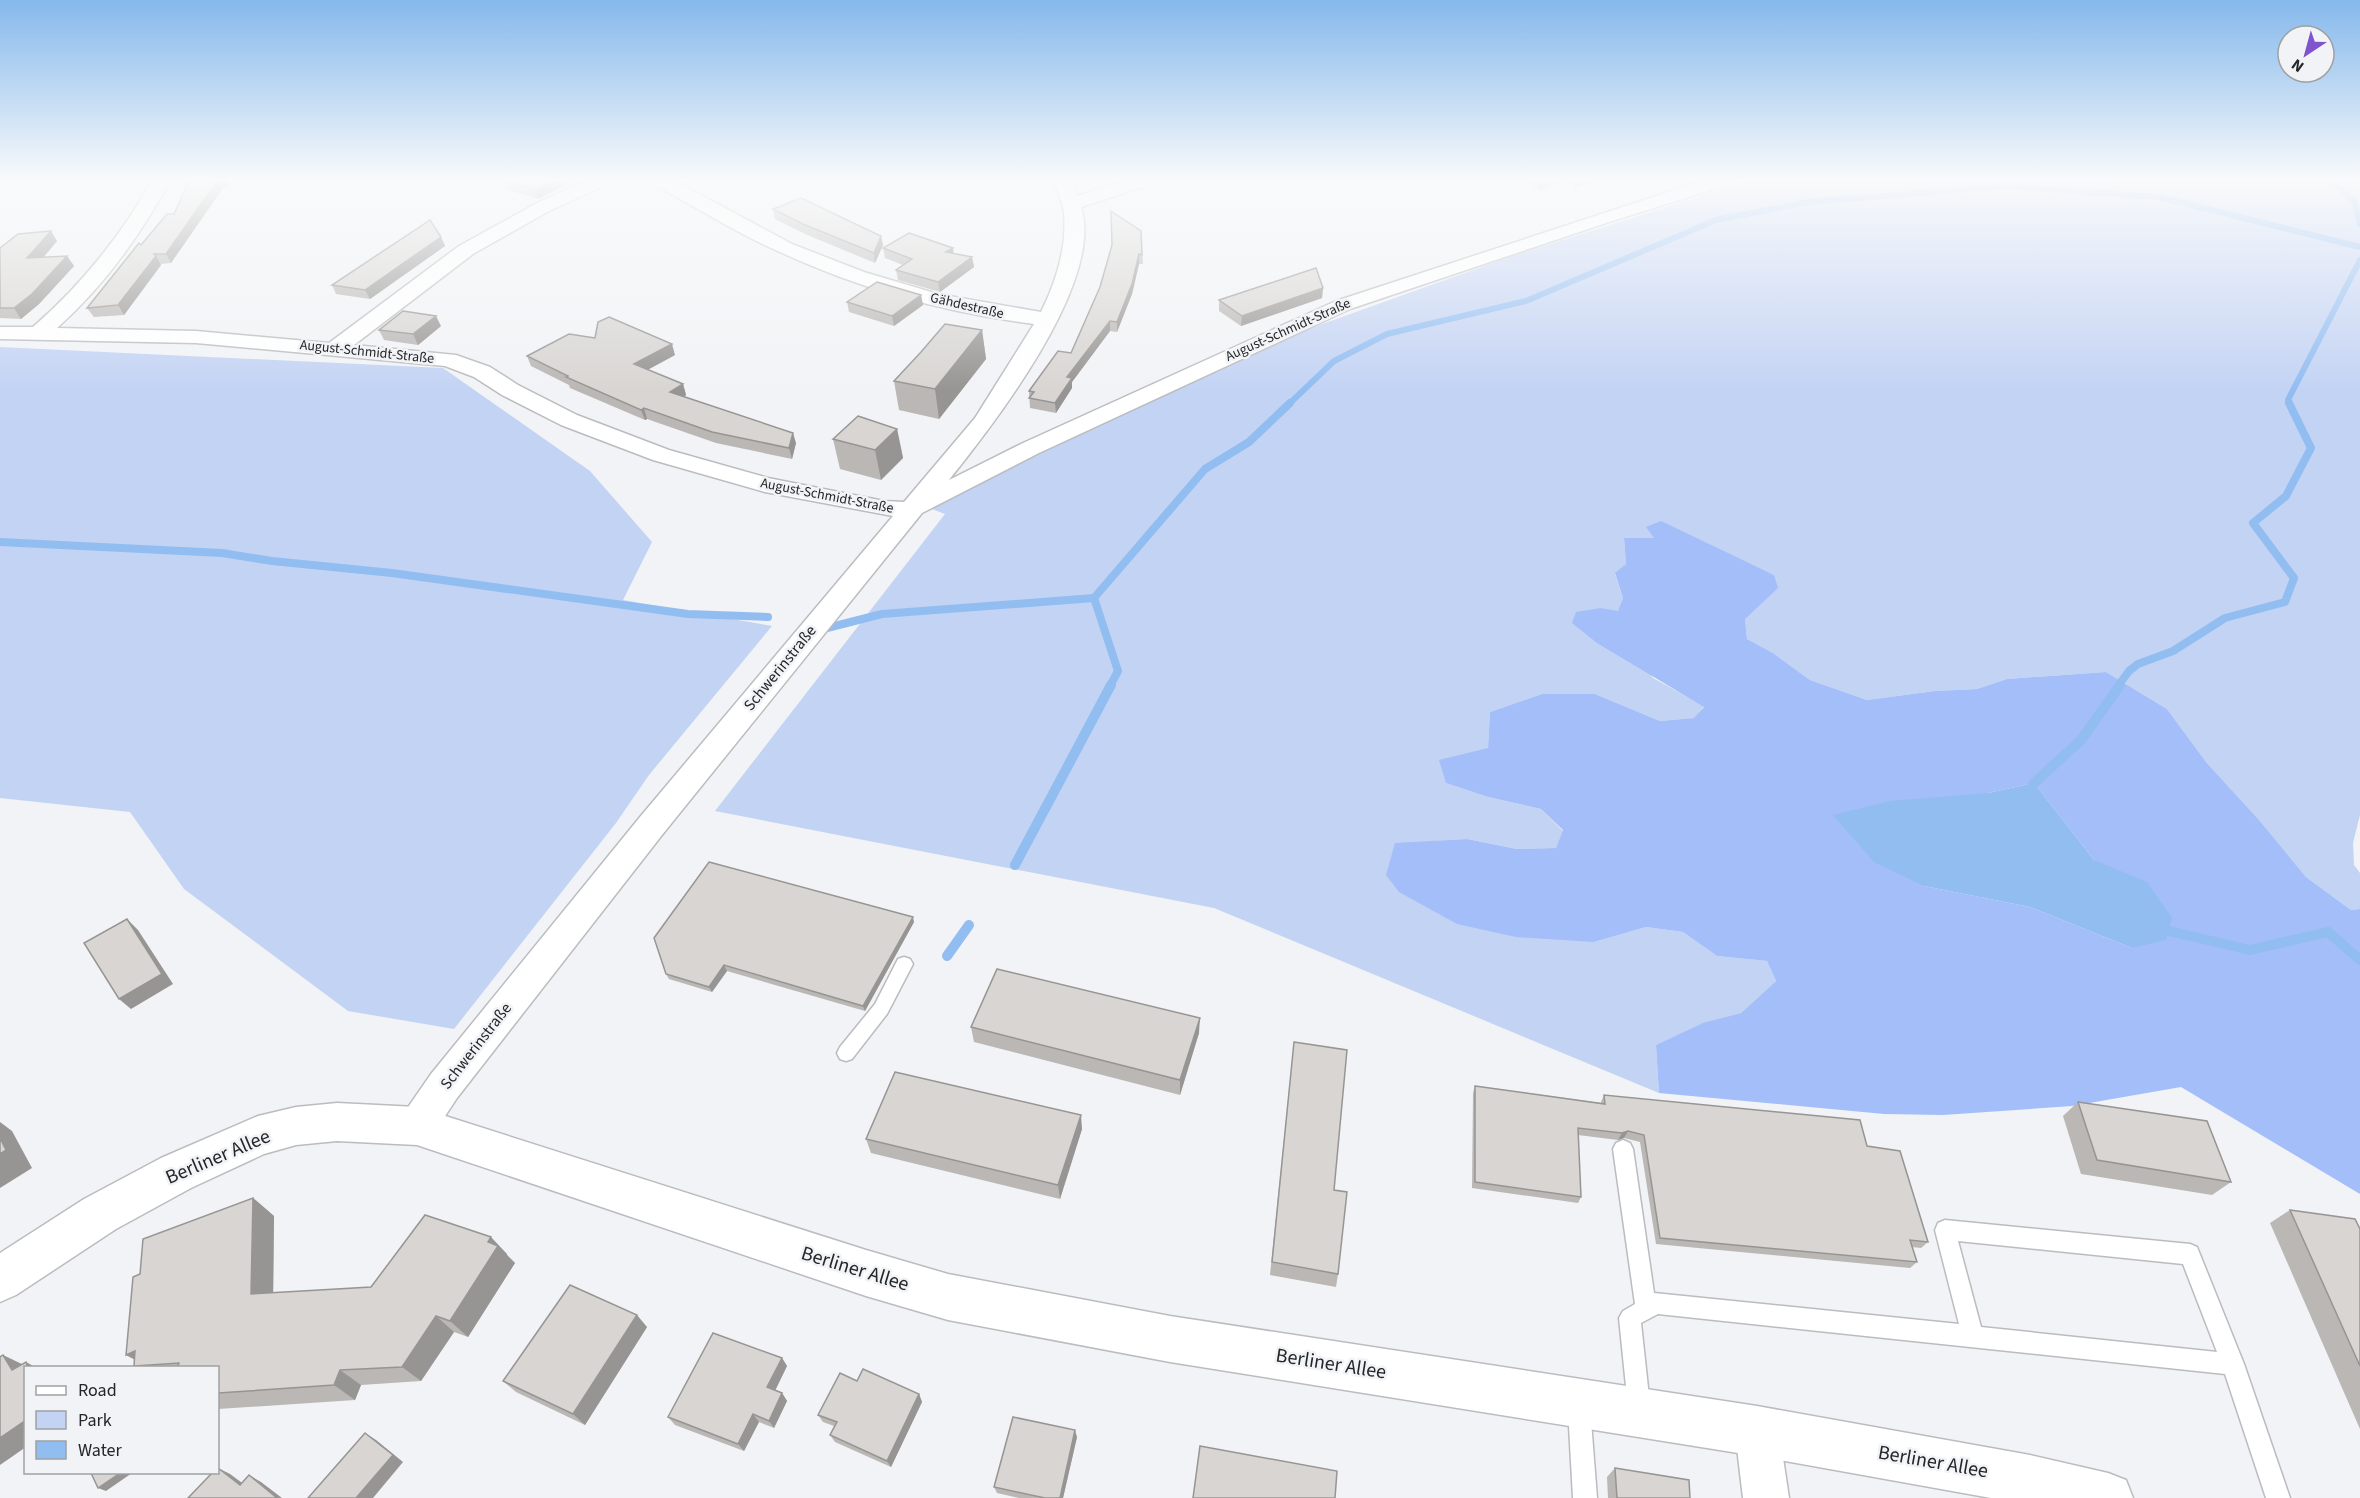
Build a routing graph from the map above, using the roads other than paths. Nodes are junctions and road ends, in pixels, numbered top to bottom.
1 (115, 251) edge
2 (465, 251) edge
3 (795, 251) edge
4 (1072, 251) edge
5 (1503, 251) edge
6 (1046, 319) junction
7 (0, 333) edge
8 (39, 333) junction
9 (336, 348) junction
10 (909, 510) junction
11 (904, 964) dead end
12 (846, 1053) dead end
13 (417, 1126) junction
14 (1623, 1149) dead end
15 (0, 1279) edge
16 (1646, 1309) junction
17 (1973, 1336) junction
18 (2233, 1364) junction
19 (1578, 1403) junction
20 (1640, 1412) junction
21 (1757, 1431) junction
22 (2033, 1489) edge
23 (1585, 1498) edge
24 (1766, 1498) edge
25 (2108, 1498) edge
26 (2278, 1498) edge

1 - 8 street
2 - 9 street
3 - 6 street, Gähdestraße
4 - 6 street, Schwerinstraße
5 - 10 street, August-Schmidt-Straße
6 - 10 street, Schwerinstraße
7 - 8 street, August-Schmidt-Straße
8 - 9 street, August-Schmidt-Straße
9 - 10 street, August-Schmidt-Straße
10 - 13 street, Schwerinstraße
11 - 12 lane
13 - 15 street, Berliner Allee
13 - 19 street, Berliner Allee
14 - 16 lane
16 - 17 lane
16 - 20 lane
17 - 18 lane
17 - 18 lane
18 - 26 lane
19 - 20 street, Berliner Allee
19 - 23 lane
20 - 21 street, Berliner Allee
21 - 22 street, Berliner Allee
21 - 24 street
22 - 25 street, Berliner Allee

